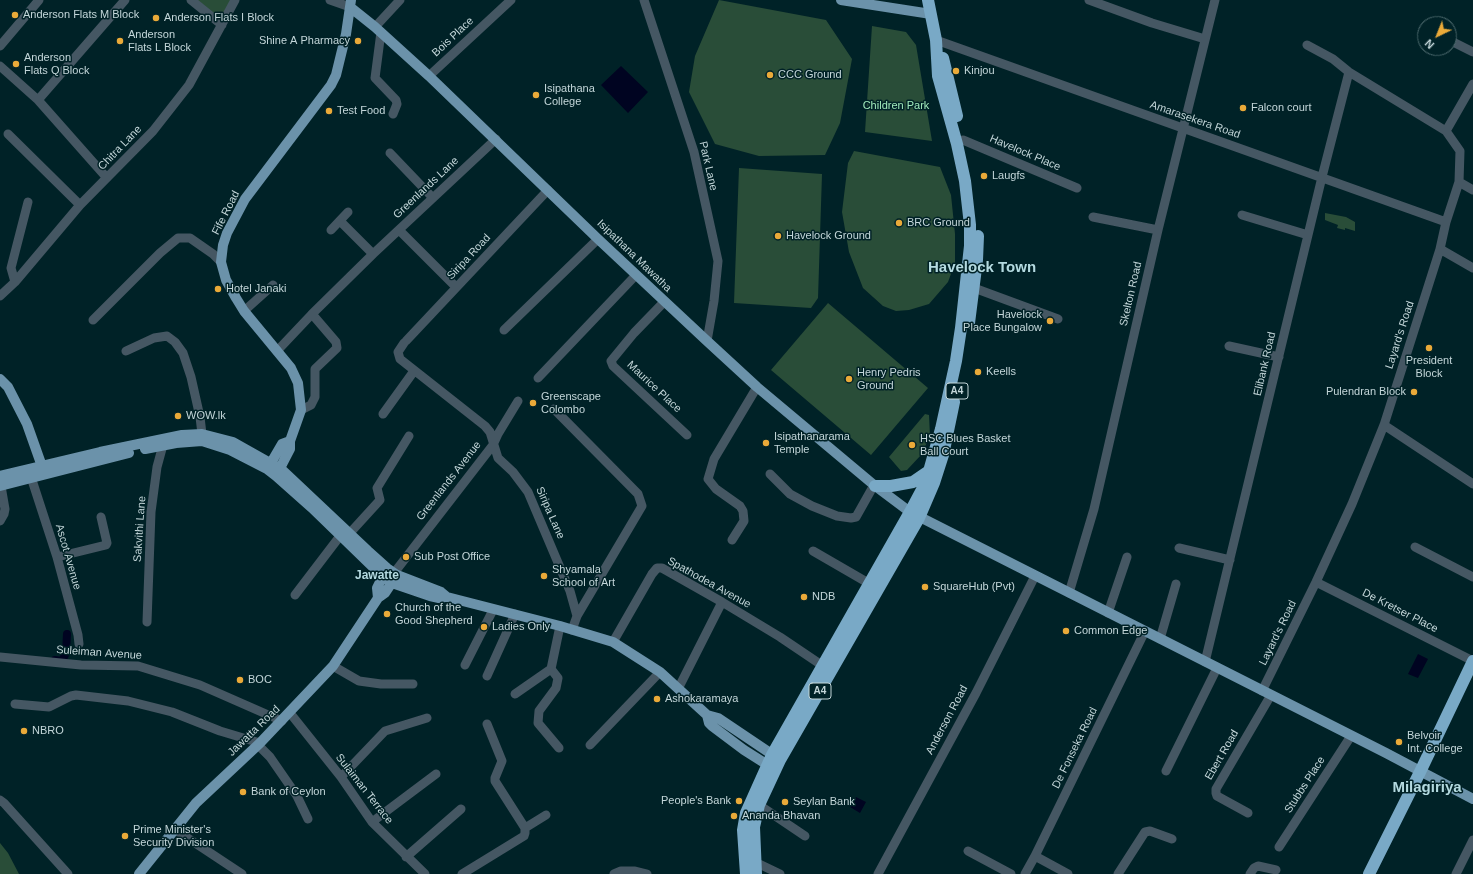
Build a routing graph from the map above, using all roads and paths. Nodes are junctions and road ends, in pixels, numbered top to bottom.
1 (39, 0) edge
2 (125, 0) edge
3 (190, 0) edge
4 (235, 0) edge
5 (330, 0) edge
6 (400, 0) edge
7 (511, 0) edge
8 (644, 0) edge
9 (841, 0) edge
10 (928, 0) edge
11 (1089, 0) edge
12 (1215, 0) edge
13 (351, 4) edge
14 (931, 14) junction
15 (222, 25) junction
16 (378, 29) junction
17 (1205, 39) junction
18 (936, 40) junction
19 (1457, 44) edge
20 (1307, 45) dead end
21 (0, 46) edge
22 (1473, 52) edge
23 (0, 66) edge
24 (1349, 72) junction
25 (429, 76) junction
26 (1473, 84) edge
27 (38, 100) junction
28 (393, 114) dead end
29 (1183, 129) junction
30 (1446, 131) junction
31 (8, 134) dead end
32 (496, 139) junction
33 (964, 140) junction
34 (390, 153) dead end
35 (1322, 177) junction
36 (107, 178) junction
37 (1459, 182) junction
38 (1077, 188) dead end
39 (548, 190) junction
40 (1473, 190) edge
41 (433, 198) junction
42 (28, 202) dead end
43 (80, 205) junction
44 (348, 212) dead end
45 (1242, 215) dead end
46 (1093, 217) dead end
47 (340, 221) junction
48 (1446, 222) junction
49 (331, 230) dead end
50 (399, 230) junction
51 (1158, 230) junction
52 (1308, 235) junction
53 (598, 239) junction
54 (1440, 249) junction
55 (373, 254) junction
56 (221, 262) junction
57 (1473, 268) edge
58 (636, 276) junction
59 (15, 282) junction
60 (273, 285) dead end
61 (456, 287) junction
62 (974, 288) junction
63 (0, 296) edge
64 (664, 302) junction
65 (244, 311) junction
66 (312, 314) junction
67 (1058, 319) dead end
68 (93, 320) dead end
69 (504, 330) dead end
70 (707, 341) junction
71 (1229, 346) dead end
72 (126, 351) dead end
73 (277, 351) junction
74 (398, 352) joint
75 (1279, 357) junction
76 (414, 371) junction
77 (538, 378) dead end
78 (0, 379) edge
79 (757, 387) junction
80 (518, 401) dead end
81 (554, 409) dead end
82 (301, 410) junction
83 (384, 414) dead end
84 (1384, 426) junction
85 (202, 434) junction
86 (688, 435) dead end
87 (409, 436) dead end
88 (290, 441) junction
89 (163, 442) junction
90 (493, 445) junction
91 (269, 466) junction
92 (44, 470) junction
93 (929, 471) junction
94 (279, 472) junction
95 (770, 474) dead end
96 (31, 477) junction
97 (0, 482) edge
98 (1473, 484) edge
99 (875, 485) junction
100 (915, 515) junction
101 (101, 517) dead end
102 (0, 521) edge
103 (345, 535) junction
104 (732, 540) dead end
105 (1415, 547) dead end
106 (1179, 548) dead end
107 (813, 551) dead end
108 (56, 557) junction
109 (1127, 558) dead end
110 (1230, 560) junction
111 (390, 575) junction
112 (1035, 576) junction
113 (1473, 577) edge
114 (1316, 582) junction
115 (870, 584) junction
116 (1176, 584) dead end
117 (1069, 593) junction
118 (295, 595) dead end
119 (722, 602) junction
120 (493, 610) junction
121 (1108, 613) junction
122 (515, 614) junction
123 (577, 616) junction
124 (147, 622) dead end
125 (560, 626) junction
126 (572, 630) junction
127 (1145, 631) junction
128 (1160, 639) junction
129 (613, 642) junction
130 (79, 644) dead end
131 (0, 657) edge
132 (1473, 661) edge
133 (1206, 662) junction
134 (465, 665) dead end
135 (333, 666) junction
136 (822, 666) junction
137 (1217, 668) junction
138 (551, 669) junction
139 (660, 672) junction
140 (488, 676) dead end
141 (413, 684) dead end
142 (678, 689) junction
143 (1266, 693) junction
144 (515, 694) dead end
145 (15, 704) dead end
146 (290, 713) junction
147 (427, 718) dead end
148 (282, 721) junction
149 (487, 724) dead end
150 (1351, 736) junction
151 (259, 744) junction
152 (590, 745) dead end
153 (559, 748) dead end
154 (773, 762) junction
155 (1166, 771) dead end
156 (1420, 772) junction
157 (436, 774) dead end
158 (341, 777) junction
159 (1473, 799) edge
160 (0, 800) edge
161 (759, 805) junction
162 (461, 809) dead end
163 (1248, 813) dead end
164 (546, 815) dead end
165 (308, 819) dead end
166 (372, 822) junction
167 (524, 828) junction
168 (174, 829) junction
169 (806, 836) dead end
170 (1172, 839) dead end
171 (1473, 840) edge
172 (1279, 847) dead end
173 (968, 850) dead end
174 (406, 856) junction
175 (1035, 856) junction
176 (755, 868) edge
177 (1276, 870) dead end
178 (68, 874) edge
179 (138, 874) edge
180 (242, 874) edge
181 (425, 874) edge
182 (462, 874) edge
183 (614, 874) edge
184 (646, 874) edge
185 (746, 874) edge
186 (780, 874) edge
187 (878, 874) edge
188 (1011, 874) edge
189 (1025, 874) edge
190 (1068, 874) edge
191 (1118, 874) edge
192 (1250, 874) edge
193 (1369, 874) edge
194 (1456, 874) edge

1 - 21 street
2 - 27 street
3 - 15 street
4 - 15 street, Chitra Lane
5 - 13 street
6 - 16 street
7 - 25 street, Bois Place
8 - 70 street, Park Lane
9 - 14 main road
10 - 14 highway, A4
11 - 17 street
12 - 17 street, Skelton Road
13 - 16 main road, Isipathana Mawatha
13 - 56 main road, Fife Road
14 - 18 highway, A4
15 - 36 street, Chitra Lane
16 - 25 main road, Isipathana Mawatha
16 - 28 street
17 - 29 street, Skelton Road
18 - 29 street, Amarasekera Road
18 - 33 highway, A4
18 - 93 highway, A4
19 - 22 street
20 - 24 street, Layard's Road
23 - 27 street
24 - 30 street, Layard's Road
24 - 35 street, Elibank Road
25 - 32 main road, Isipathana Mawatha
26 - 30 street
27 - 36 street
29 - 35 street, Amarasekera Road
29 - 51 street, Skelton Road
30 - 37 street, Layard's Road
31 - 43 street
32 - 39 main road, Isipathana Mawatha
32 - 41 street, Greenlands Lane
33 - 38 street, Havelock Place
33 - 62 highway, A4
34 - 41 street
35 - 48 street, Amarasekera Road
35 - 52 street, Elibank Road
36 - 43 street, Chitra Lane
37 - 40 street
37 - 48 street, Layard's Road
39 - 53 main road, Isipathana Mawatha
39 - 61 street, Siripa Road
41 - 50 street, Greenlands Lane
42 - 59 street
43 - 59 street, Chitra Lane
44 - 47 street
45 - 52 street
46 - 51 street
47 - 49 street
47 - 55 street
48 - 54 street, Layard's Road
50 - 55 street, Greenlands Lane
50 - 61 street
51 - 117 street, Skelton Road
52 - 75 street, Elibank Road
53 - 58 main road, Isipathana Mawatha
53 - 69 street
54 - 57 street
54 - 84 street, Layard's Road
55 - 66 street, Greenlands Lane
56 - 65 main road, Fife Road
56 - 68 street
58 - 64 main road, Isipathana Mawatha
58 - 77 street
59 - 63 street, Chitra Lane
60 - 65 street
61 - 74 street, Siripa Road
62 - 67 street
62 - 100 highway, A4
64 - 70 main road, Isipathana Mawatha
64 - 86 street, Maurice Place
65 - 73 main road, Fife Road
66 - 73 street, Greenlands Lane
66 - 82 street
70 - 79 main road, Isipathana Mawatha
71 - 75 street
72 - 85 street
73 - 82 main road, Fife Road
74 - 76 street, Siripa Lane
75 - 110 street, Elibank Road
76 - 83 street
76 - 90 street, Siripa Lane
78 - 92 main road
79 - 99 main road, Isipathana Mawatha
79 - 104 street
80 - 90 street, Greenlands Avenue
81 - 123 street
82 - 88 main road, Fife Road
84 - 98 street
84 - 114 street, Layard's Road
85 - 89 main road
85 - 91 main road
87 - 103 street
88 - 91 main road, Fife Road
88 - 94 main road, Fife Road
89 - 91 main road
89 - 92 main road
89 - 124 street, Sakvithi Lane
90 - 111 street, Greenlands Avenue
90 - 123 street, Siripa Lane
91 - 94 main road
92 - 96 main road
92 - 97 main road
93 - 99 highway
93 - 100 highway, A4
94 - 103 main road
95 - 99 street
96 - 97 main road
96 - 108 street, Ascot Avenue
97 - 102 street
99 - 100 main road, Isipathana Mawatha
100 - 112 main road, Isipathana Mawatha
100 - 115 highway, A4
100 - 154 highway, A4
101 - 108 street
103 - 111 main road
103 - 118 street
105 - 113 street
106 - 110 street
107 - 115 street
108 - 130 street, Ascot Avenue
109 - 121 street
110 - 133 street, Elibank Road
111 - 120 main road
111 - 135 main road, Jawatta Road
112 - 117 main road, Isipathana Mawatha
112 - 187 street, Anderson Road
114 - 132 street, De Kretser Place
114 - 143 street, Layard's Road
115 - 136 highway, A4
116 - 128 street
117 - 121 main road, Isipathana Mawatha
119 - 129 street, Spathodea Avenue
119 - 136 street, Spathodea Avenue
119 - 142 street
120 - 122 main road
120 - 134 street
121 - 127 main road, Isipathana Mawatha
122 - 125 main road
122 - 140 street
123 - 126 street
125 - 126 main road
125 - 138 street
126 - 129 main road
127 - 128 main road, Isipathana Mawatha
127 - 175 street, De Fonseka Road
128 - 133 main road, Isipathana Mawatha
129 - 139 main road
131 - 148 street, Suleiman Avenue
132 - 156 highway
133 - 137 main road, Isipathana Mawatha
135 - 141 street
135 - 146 main road, Jawatta Road
136 - 154 highway, A4
137 - 143 main road, Isipathana Mawatha
137 - 155 street
138 - 144 street
138 - 153 street
139 - 142 main road
139 - 152 street
142 - 154 main road
143 - 150 main road, Isipathana Mawatha
143 - 163 street, Ebert Road
145 - 151 street
146 - 148 main road, Jawatta Road
146 - 158 street, Sulaiman Terrace
147 - 158 street
148 - 151 main road, Jawatta Road
149 - 167 street
150 - 156 main road, Isipathana Mawatha
150 - 172 street, Stubbs Place
151 - 165 street
151 - 168 main road, Jawatta Road
154 - 161 highway, A4
154 - 185 highway, A4
156 - 159 main road, Isipathana Mawatha
156 - 193 highway
157 - 166 street
158 - 166 street, Sulaiman Terrace
160 - 178 street
161 - 169 street
161 - 176 highway, A4
162 - 174 street
164 - 167 street
166 - 174 street, Sulaiman Terrace
167 - 182 street
168 - 179 main road, Jawatta Road
168 - 180 street
170 - 191 street
171 - 194 street
173 - 188 street
174 - 181 street, Sulaiman Terrace
175 - 189 street, De Fonseka Road
175 - 190 street
176 - 186 street
177 - 192 street
183 - 184 street

